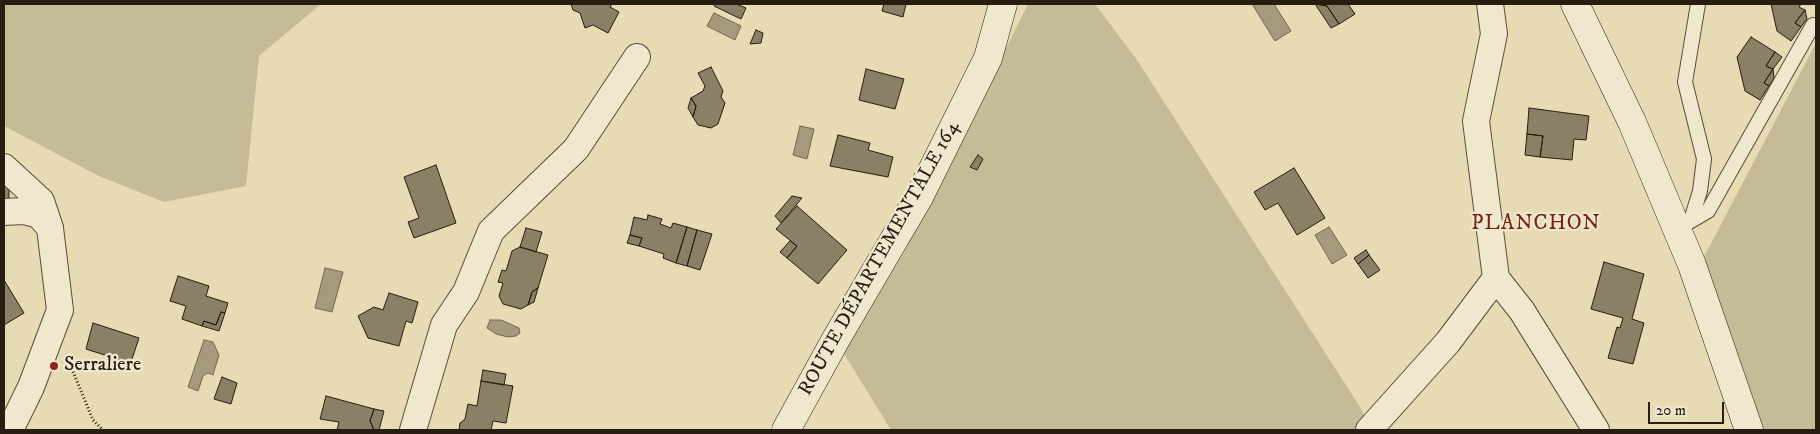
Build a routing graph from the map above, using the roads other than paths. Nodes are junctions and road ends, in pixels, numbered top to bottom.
1 (1003, 4) edge
2 (1490, 4) edge
3 (1575, 4) edge
4 (1698, 4) edge
5 (1813, 25) dead end
6 (637, 56) dead end
7 (4, 167) edge
8 (4, 212) edge
9 (1684, 225) junction
10 (50, 228) junction
11 (1496, 278) junction
12 (10, 430) edge
13 (413, 430) edge
14 (786, 430) edge
15 (1369, 430) edge
16 (1596, 430) edge
17 (1749, 430) edge

1 - 14 street, ROUTE DÉPARTEMENTALE 164
2 - 11 street
3 - 9 street
4 - 9 lane
5 - 9 lane
6 - 13 street
7 - 10 street
8 - 10 street
9 - 17 street
10 - 12 street
11 - 15 street
11 - 16 street

